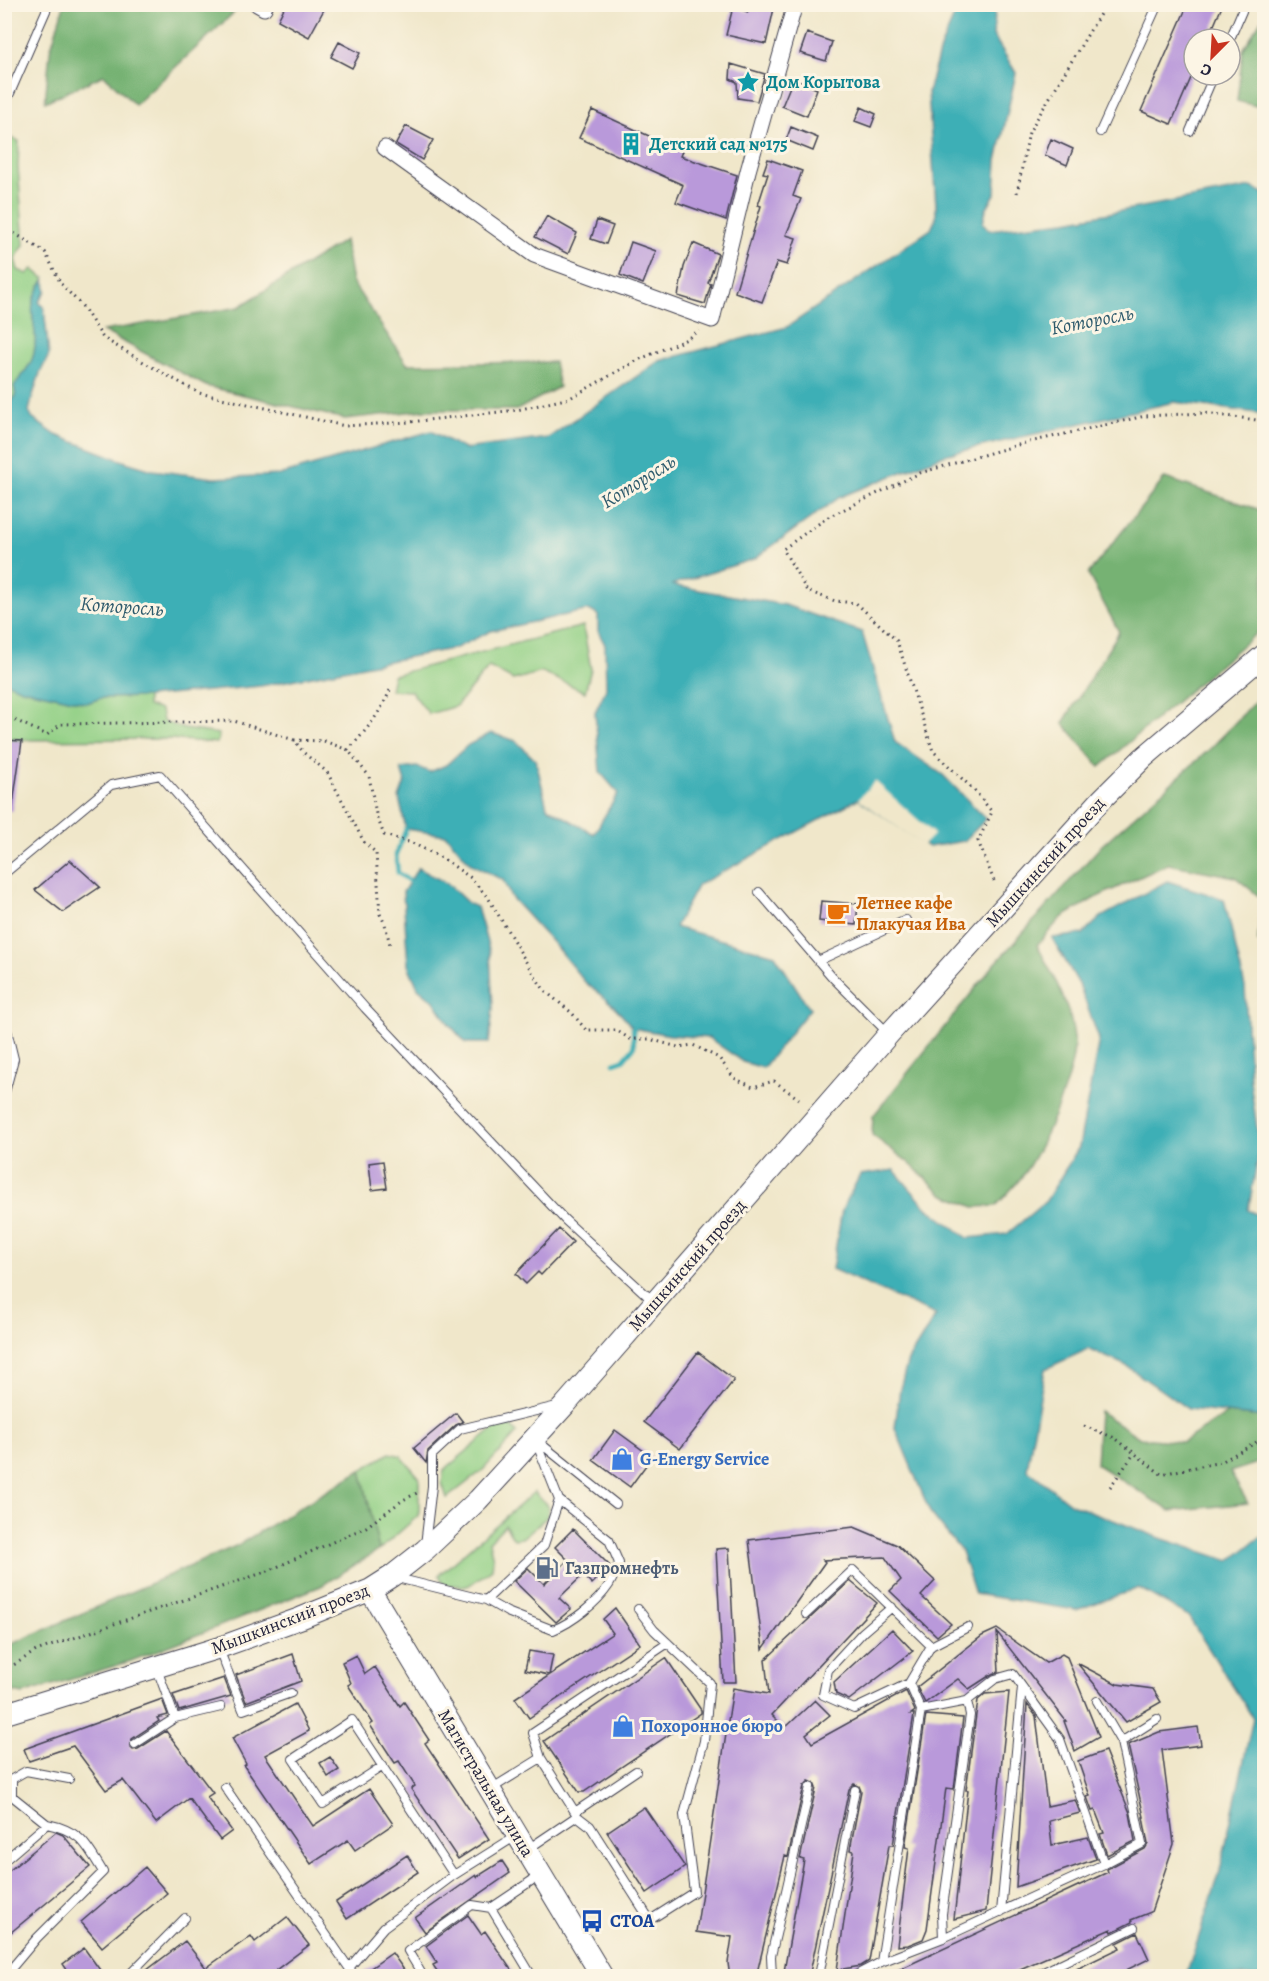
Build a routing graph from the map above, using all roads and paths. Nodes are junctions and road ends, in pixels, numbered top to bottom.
1 (50, 4) edge
2 (257, 4) edge
3 (266, 4) edge
4 (795, 4) edge
5 (1106, 4) edge
6 (1158, 4) edge
7 (1245, 4) edge
8 (1235, 27) edge
9 (1209, 87) edge
10 (4, 107) edge
11 (1190, 131) dead end
12 (1100, 132) dead end
13 (385, 148) dead end
14 (1017, 193) dead end
15 (4, 227) edge
16 (712, 320) junction
17 (1264, 421) edge
18 (1264, 655) edge
19 (390, 690) dead end
20 (4, 715) edge
21 (294, 740) junction
22 (348, 750) junction
23 (4, 874) edge
24 (994, 882) dead end
25 (759, 892) dead end
26 (906, 920) dead end
27 (390, 945) dead end
28 (818, 961) junction
29 (4, 1018) edge
30 (889, 1034) junction
31 (4, 1096) edge
32 (799, 1099) dead end
33 (655, 1302) junction
34 (565, 1405) junction
35 (1084, 1426) dead end
36 (534, 1438) junction
37 (1264, 1438) edge
38 (1134, 1454) junction
39 (432, 1486) junction
40 (1110, 1487) dead end
41 (559, 1500) junction
42 (616, 1504) dead end
43 (424, 1550) junction
44 (392, 1576) junction
45 (370, 1590) junction
46 (486, 1600) junction
47 (892, 1607) junction
48 (638, 1609) dead end
49 (806, 1614) dead end
50 (968, 1627) dead end
51 (668, 1643) junction
52 (931, 1646) junction
53 (218, 1648) junction
54 (156, 1667) junction
55 (4, 1671) edge
56 (909, 1683) junction
57 (1022, 1687) junction
58 (291, 1694) dead end
59 (967, 1701) junction
60 (1097, 1701) dead end
61 (221, 1707) dead end
62 (921, 1710) junction
63 (4, 1714) edge
64 (176, 1719) junction
65 (1157, 1719) dead end
66 (1121, 1742) junction
67 (135, 1744) dead end
68 (541, 1758) junction
69 (382, 1766) junction
70 (636, 1771) dead end
71 (69, 1779) dead end
72 (225, 1786) dead end
73 (810, 1787) dead end
74 (490, 1790) junction
75 (855, 1790) dead end
76 (576, 1814) junction
77 (47, 1824) junction
78 (522, 1843) junction
79 (4, 1861) edge
80 (1104, 1864) junction
81 (454, 1875) junction
82 (541, 1875) junction
83 (491, 1908) junction
84 (1001, 1912) junction
85 (185, 1918) dead end
86 (1134, 1928) dead end
87 (943, 1938) junction
88 (881, 1962) junction
89 (349, 1968) junction
90 (5, 1977) edge
91 (128, 1977) edge
92 (355, 1977) edge
93 (423, 1977) edge
94 (532, 1977) edge
95 (602, 1977) edge
96 (772, 1977) edge
97 (819, 1977) edge
98 (854, 1977) edge
99 (1035, 1977) edge

1 - 10 lane
2 - 3 street
4 - 16 street
5 - 14 path
6 - 12 lane
7 - 8 lane
9 - 11 lane
13 - 16 street
15 - 16 path
17 - 24 path
18 - 30 main road, Мышкинский проезд
19 - 22 path
20 - 21 path
21 - 22 path
21 - 27 path
22 - 32 path
23 - 33 lane
25 - 28 lane
26 - 28 lane
28 - 30 lane
29 - 31 lane
30 - 33 main road, Мышкинский проезд
33 - 34 main road, Мышкинский проезд
34 - 36 main road, Мышкинский проезд
34 - 39 lane
35 - 38 path
36 - 41 lane
36 - 42 lane
36 - 43 main road, Мышкинский проезд
37 - 38 path
38 - 40 path
39 - 43 lane
39 - 55 path
41 - 46 lane
41 - 46 lane
43 - 44 main road, Мышкинский проезд
44 - 45 main road, Мышкинский проезд
44 - 46 lane
45 - 53 main road, Мышкинский проезд
45 - 74 main road, Магистральная улица
47 - 49 lane
47 - 52 lane
47 - 56 lane
48 - 51 lane
50 - 52 lane
51 - 68 lane
51 - 76 lane
52 - 56 lane
53 - 54 main road, Мышкинский проезд
53 - 58 lane
54 - 63 main road, Мышкинский проезд
54 - 64 lane
56 - 62 lane
57 - 59 lane
57 - 80 lane
57 - 84 lane
59 - 62 lane
59 - 87 lane
60 - 66 lane
61 - 64 lane
62 - 88 lane
64 - 67 lane
65 - 66 lane
66 - 80 lane
68 - 74 lane
68 - 76 lane
69 - 69 lane
69 - 81 lane
70 - 76 lane
71 - 77 lane
72 - 89 lane
73 - 96 lane
74 - 78 main road, Магистральная улица
75 - 97 lane
76 - 78 lane
77 - 79 lane
77 - 90 lane
78 - 81 lane
78 - 82 main road, Магистральная улица
80 - 84 lane
81 - 89 lane
82 - 83 lane
82 - 95 main road, Магистральная улица
83 - 93 lane
83 - 94 lane
84 - 87 lane
85 - 91 lane
86 - 99 lane
87 - 88 lane
88 - 98 lane
89 - 92 lane

